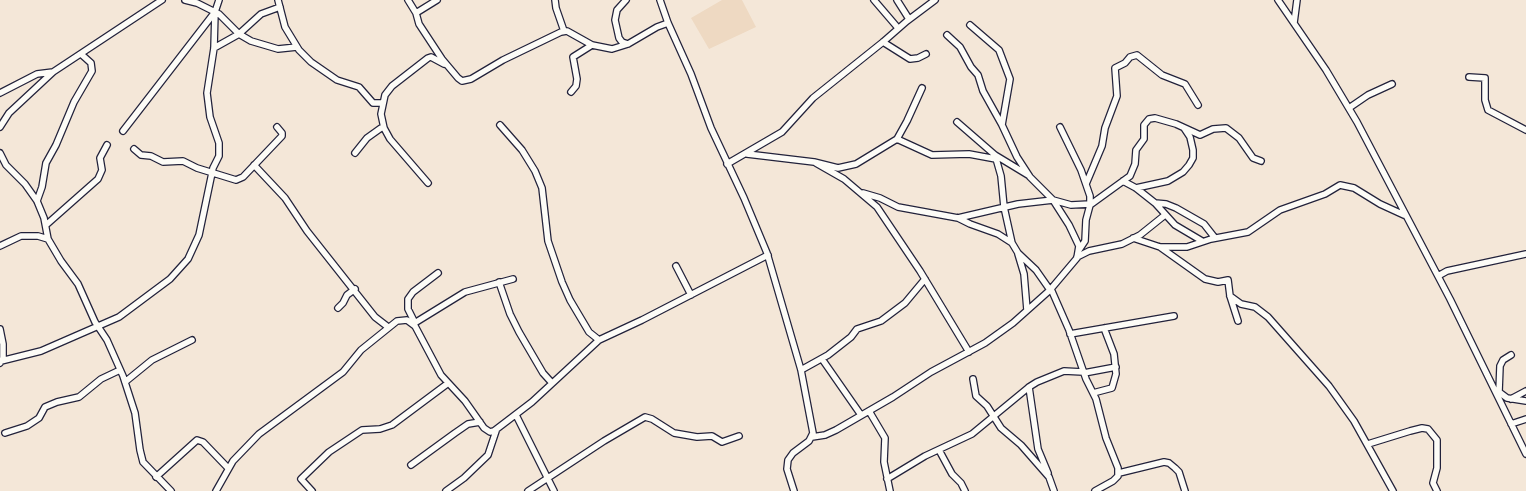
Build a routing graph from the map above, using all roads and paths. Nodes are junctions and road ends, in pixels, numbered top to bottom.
1 (162, 0) edge
2 (185, 0) edge
3 (219, 0) edge
4 (278, 0) edge
5 (408, 0) edge
6 (437, 0) edge
7 (555, 0) edge
8 (626, 0) edge
9 (660, 0) edge
10 (874, 0) edge
11 (897, 0) edge
12 (935, 0) edge
13 (1278, 0) edge
14 (1297, 0) edge
15 (280, 7) junction
16 (215, 12) junction
17 (416, 13) junction
18 (909, 19) junction
19 (668, 23) junction
20 (1294, 23) junction
21 (970, 25) dead end
22 (898, 28) junction
23 (564, 31) junction
24 (239, 34) junction
25 (947, 35) dead end
26 (883, 42) junction
27 (628, 44) junction
28 (592, 45) junction
29 (297, 47) junction
30 (214, 48) junction
31 (82, 54) junction
32 (926, 54) dead end
33 (447, 65) junction
34 (52, 72) junction
35 (1468, 78) dead end
36 (1392, 84) dead end
37 (922, 88) dead end
38 (571, 92) dead end
39 (0, 93) edge
40 (383, 103) junction
41 (1198, 105) dead end
42 (1349, 108) junction
43 (957, 122) dead end
44 (500, 125) dead end
45 (1002, 125) junction
46 (0, 127) edge
47 (277, 127) dead end
48 (1060, 127) dead end
49 (384, 128) junction
50 (1184, 128) junction
51 (1526, 130) edge
52 (124, 131) dead end
53 (897, 139) junction
54 (107, 144) dead end
55 (134, 149) dead end
56 (0, 153) edge
57 (355, 153) dead end
58 (747, 154) junction
59 (996, 157) junction
60 (3, 160) junction
61 (1261, 160) dead end
62 (816, 163) junction
63 (727, 164) junction
64 (254, 165) junction
65 (0, 167) edge
66 (212, 172) junction
67 (1030, 176) junction
68 (1123, 182) junction
69 (428, 183) dead end
70 (1086, 184) junction
71 (1136, 188) junction
72 (861, 193) junction
73 (1053, 200) junction
74 (37, 201) junction
75 (1155, 203) junction
76 (1090, 204) junction
77 (1004, 207) junction
78 (1165, 215) junction
79 (1404, 215) junction
80 (958, 218) junction
81 (46, 225) junction
82 (1133, 238) junction
83 (1215, 238) junction
84 (48, 239) junction
85 (1202, 242) junction
86 (1012, 243) junction
87 (0, 246) edge
88 (1160, 246) junction
89 (1078, 250) junction
90 (1018, 253) junction
91 (1526, 254) edge
92 (768, 255) junction
93 (1077, 258) junction
94 (676, 266) dead end
95 (438, 273) dead end
96 (1438, 276) junction
97 (513, 279) dead end
98 (925, 279) junction
99 (499, 282) junction
100 (354, 289) junction
101 (1051, 289) junction
102 (691, 295) junction
103 (1230, 296) junction
104 (338, 308) dead end
105 (1027, 310) junction
106 (1174, 316) dead end
107 (1238, 321) dead end
108 (414, 323) junction
109 (97, 326) junction
110 (388, 326) junction
111 (1104, 328) junction
112 (0, 330) edge
113 (1070, 334) junction
114 (192, 340) dead end
115 (600, 340) junction
116 (969, 352) junction
117 (1511, 355) dead end
118 (822, 359) junction
119 (1, 362) edge
120 (1116, 367) junction
121 (120, 370) junction
122 (801, 370) junction
123 (1084, 373) junction
124 (973, 379) dead end
125 (125, 382) junction
126 (552, 383) junction
127 (447, 384) junction
128 (1029, 387) junction
129 (1526, 391) edge
130 (1498, 392) junction
131 (1093, 393) junction
132 (1511, 399) junction
133 (1526, 401) edge
134 (869, 411) junction
135 (516, 415) junction
136 (861, 415) junction
137 (994, 417) junction
138 (1526, 419) edge
139 (480, 422) junction
140 (1511, 424) junction
141 (496, 431) junction
142 (5, 433) dead end
143 (738, 436) dead end
144 (812, 437) junction
145 (1368, 444) junction
146 (939, 450) junction
147 (1526, 454) edge
148 (412, 465) dead end
149 (228, 468) junction
150 (1119, 473) junction
151 (156, 477) junction
152 (1050, 477) junction
153 (547, 479) junction
154 (887, 479) junction
155 (171, 491) edge
156 (216, 491) edge
157 (312, 491) edge
158 (446, 491) edge
159 (528, 491) edge
160 (554, 491) edge
161 (794, 491) edge
162 (890, 491) edge
163 (965, 491) edge
164 (1054, 491) edge
165 (1095, 491) edge
166 (1185, 491) edge
167 (1392, 491) edge
168 (1437, 491) edge

1 - 31 street
2 - 16 street
3 - 16 street
4 - 15 street
5 - 17 street
6 - 17 street
7 - 23 street
8 - 27 street
9 - 19 street
10 - 22 street
11 - 18 street
12 - 18 street
13 - 20 street
14 - 20 street
15 - 24 street
15 - 29 street
16 - 24 street
16 - 30 street
16 - 52 street
17 - 33 street
18 - 22 street
19 - 27 street
19 - 63 street
20 - 42 street
21 - 45 street
22 - 26 street
23 - 28 street
23 - 33 street
24 - 29 street
24 - 30 street
25 - 45 street
26 - 32 street
26 - 58 street
27 - 28 street
28 - 38 street
29 - 40 street
30 - 66 street
31 - 34 street
31 - 74 street
33 - 40 street
34 - 39 street
34 - 46 street
35 - 51 street
36 - 42 street
37 - 53 street
40 - 49 street
41 - 70 street
42 - 79 street
43 - 59 street
44 - 115 street
45 - 67 street
47 - 64 street
48 - 70 street
49 - 57 street
49 - 69 street
50 - 61 street
50 - 68 street
50 - 71 street
53 - 59 street
53 - 62 street
54 - 81 street
55 - 66 street
56 - 60 street
58 - 62 street
58 - 63 street
59 - 67 street
59 - 77 street
60 - 65 street
60 - 74 street
62 - 72 street
63 - 92 street
64 - 66 street
64 - 100 street
66 - 109 street
67 - 73 street
68 - 71 street
68 - 76 street
70 - 76 street
71 - 75 street
72 - 80 street
72 - 98 street
73 - 76 street
73 - 77 street
73 - 89 street
74 - 81 street
75 - 78 street
75 - 83 street
76 - 89 street
77 - 80 street
77 - 86 street
78 - 82 street
78 - 85 street
79 - 83 street
79 - 96 street
80 - 86 street
81 - 84 street
82 - 88 street
82 - 93 street
83 - 85 street
84 - 87 street
84 - 109 street
85 - 88 street
86 - 90 street
88 - 103 street
89 - 93 street
90 - 101 street
90 - 105 street
91 - 96 street
92 - 102 street
92 - 122 street
93 - 101 street
94 - 102 street
95 - 108 street
96 - 130 street
97 - 99 street
98 - 116 street
98 - 118 street
99 - 108 street
99 - 126 street
100 - 104 street
100 - 110 street
101 - 105 street
101 - 113 street
102 - 115 street
103 - 107 street
103 - 145 street
105 - 116 street
106 - 111 street
108 - 110 street
108 - 127 street
109 - 119 street
109 - 121 street
110 - 149 street
111 - 113 street
111 - 120 street
112 - 119 street
113 - 123 street
114 - 125 street
115 - 126 street
116 - 134 street
117 - 130 street
118 - 122 street
118 - 136 street
120 - 123 street
120 - 131 street
121 - 125 street
121 - 142 street
122 - 144 street
123 - 128 street
123 - 131 street
124 - 137 street
125 - 151 street
126 - 135 street
127 - 139 street
127 - 157 street
128 - 137 street
128 - 152 street
129 - 132 street
130 - 132 street
130 - 140 street
131 - 150 street
132 - 133 street
134 - 136 street
134 - 154 street
135 - 141 street
135 - 153 street
136 - 144 street
137 - 146 street
137 - 152 street
138 - 140 street
139 - 141 street
139 - 148 street
140 - 147 street
141 - 158 street
143 - 153 street
144 - 161 street
145 - 167 street
145 - 168 street
146 - 154 street
146 - 163 street
149 - 151 street
149 - 156 street
150 - 165 street
150 - 166 street
151 - 155 street
152 - 164 street
153 - 159 street
153 - 160 street
154 - 162 street

